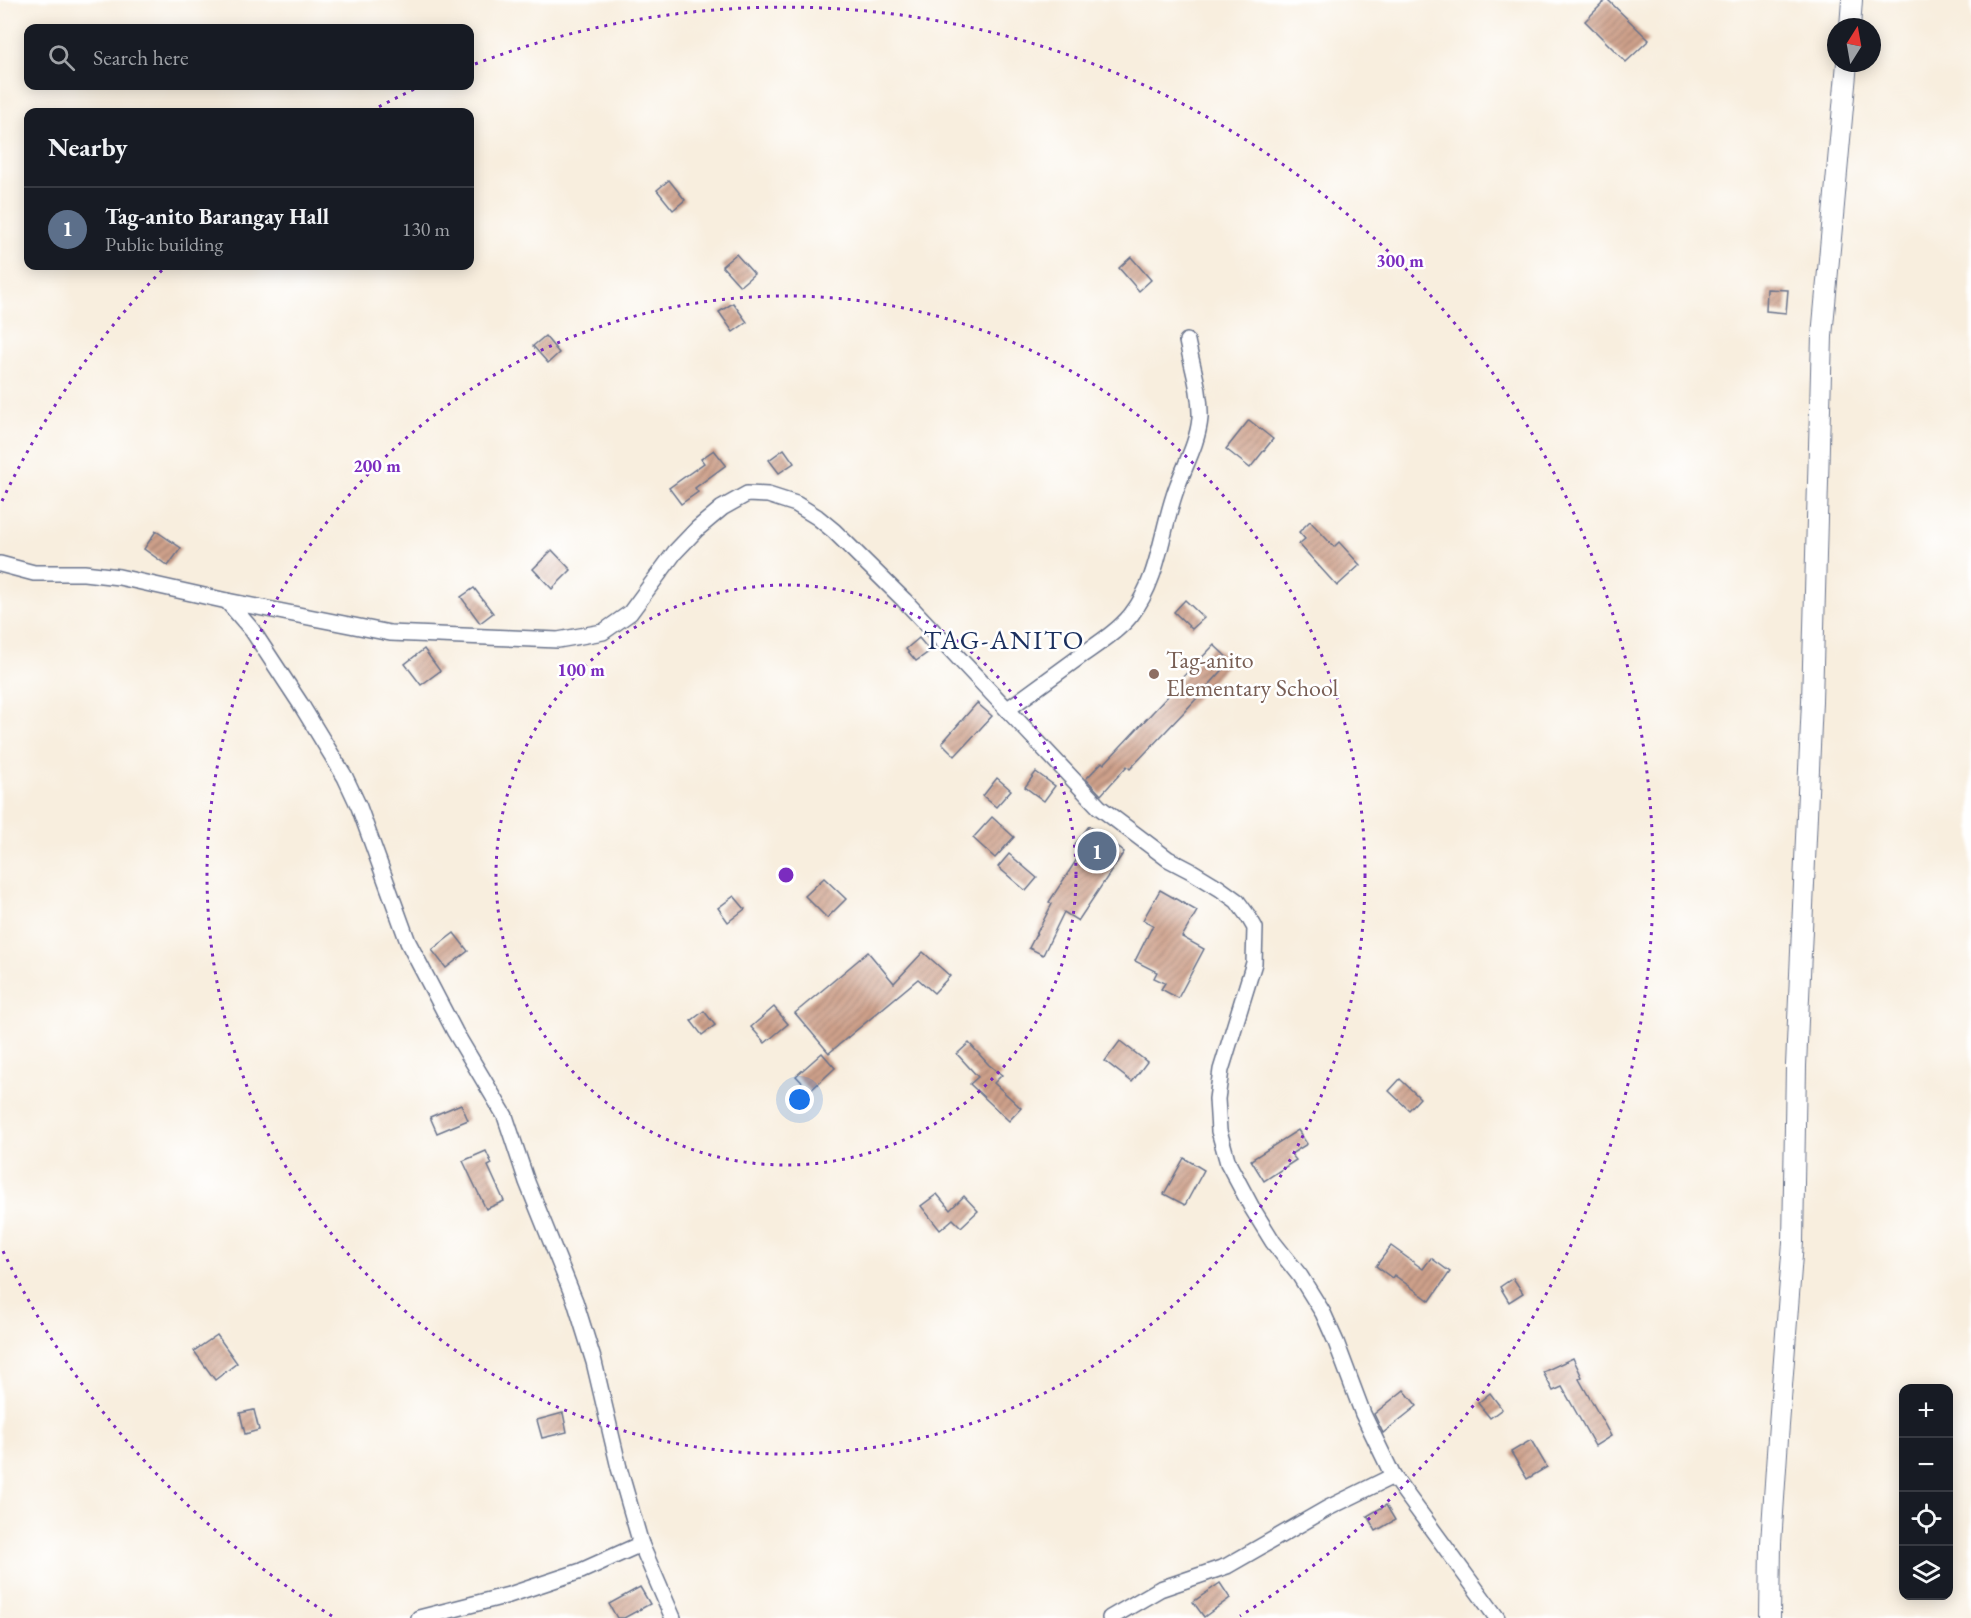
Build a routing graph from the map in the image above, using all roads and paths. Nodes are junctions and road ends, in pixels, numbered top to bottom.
1 (1852, 0) edge
2 (1851, 18) edge
3 (1846, 72) edge
4 (1187, 341) dead end
5 (0, 564) edge
6 (227, 601) junction
7 (1008, 709) junction
8 (1393, 1476) junction
9 (641, 1544) junction
10 (419, 1618) edge
11 (673, 1618) edge
12 (1110, 1618) edge
13 (1497, 1618) edge
14 (1770, 1618) edge

1 - 2 street
3 - 14 street
4 - 7 street
5 - 6 street
6 - 7 street
6 - 9 street
7 - 8 street
8 - 12 street
8 - 13 street
9 - 10 street
9 - 11 street

